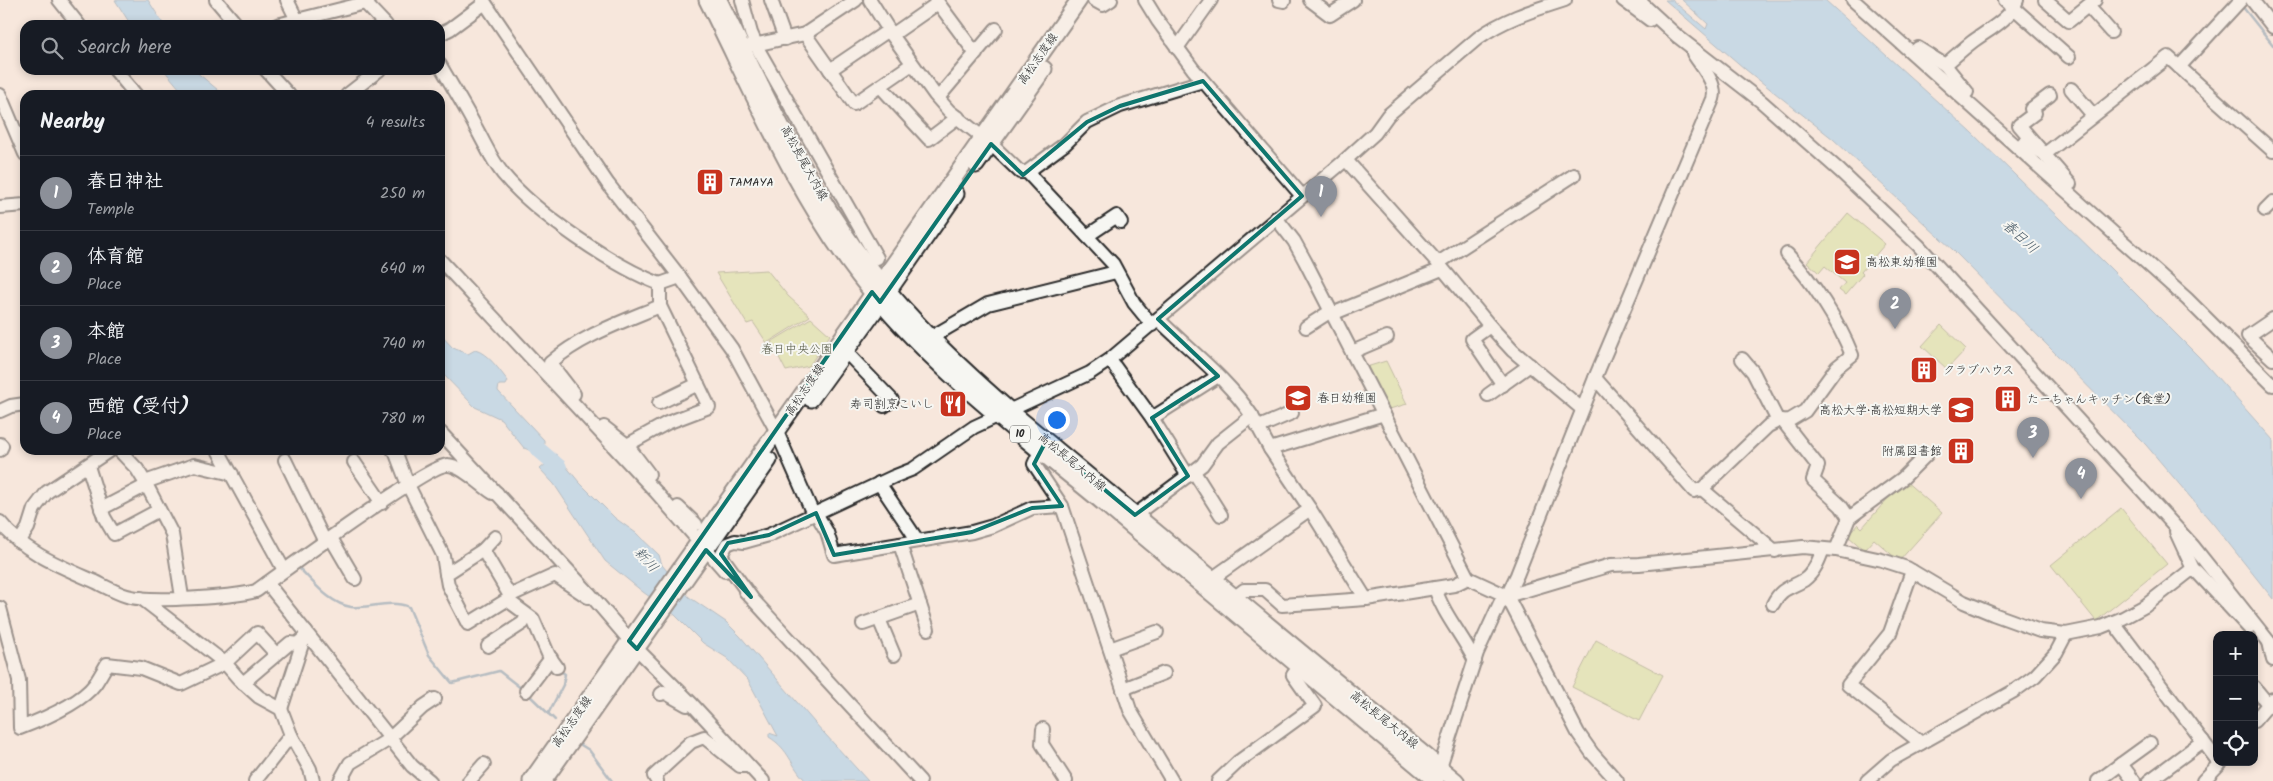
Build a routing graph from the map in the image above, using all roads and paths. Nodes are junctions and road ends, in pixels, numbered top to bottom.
1 (59, 0) edge
2 (208, 0) edge
3 (216, 0) edge
4 (287, 0) edge
5 (707, 0) edge
6 (719, 0) edge
7 (742, 0) edge
8 (771, 0) edge
9 (856, 0) edge
10 (870, 0) edge
11 (1079, 0) edge
12 (1093, 0) edge
13 (1111, 0) edge
14 (1145, 0) edge
15 (1211, 0) edge
16 (1310, 0) edge
17 (1353, 0) edge
18 (1565, 0) edge
19 (1623, 0) edge
20 (1638, 0) edge
21 (1854, 0) edge
22 (2045, 0) edge
23 (2241, 0) edge
24 (2252, 0) edge
25 (367, 1) edge
26 (484, 1) edge
27 (937, 2) edge
28 (2012, 3) edge
29 (2091, 3) edge
30 (1862, 5) edge
31 (75, 20) edge
32 (224, 20) edge
33 (233, 20) edge
34 (296, 20) joint
35 (382, 20) edge
36 (2273, 27) edge
37 (996, 30) dead end
38 (445, 32) edge
39 (890, 32) junction
40 (2111, 32) dead end
41 (805, 34) junction
42 (1897, 38) junction
43 (785, 40) junction
44 (1682, 40) junction
45 (744, 48) junction
46 (1177, 48) junction
47 (976, 54) junction
48 (2069, 57) dead end
49 (912, 64) junction
50 (1946, 65) junction
51 (2179, 67) junction
52 (830, 70) junction
53 (445, 74) edge
54 (119, 75) edge
55 (271, 75) edge
56 (280, 75) edge
57 (372, 75) edge
58 (1203, 81) junction
59 (880, 86) junction
60 (2071, 89) dead end
61 (132, 90) edge
62 (284, 90) edge
63 (286, 90) edge
64 (353, 90) edge
65 (0, 95) edge
66 (2050, 95) dead end
67 (938, 98) junction
68 (2092, 115) junction
69 (958, 117) junction
70 (1991, 122) junction
71 (987, 140) junction
72 (20, 142) edge
73 (2273, 151) edge
74 (2045, 154) junction
75 (1346, 160) junction
76 (1027, 172) junction
77 (1574, 175) dead end
78 (1302, 196) junction
79 (20, 205) edge
80 (0, 207) edge
81 (2091, 209) junction
82 (1276, 218) junction
83 (1120, 222) dead end
84 (1087, 236) junction
85 (1787, 254) dead end
86 (877, 258) dead end
87 (445, 265) edge
88 (1440, 266) junction
89 (1116, 272) junction
90 (680, 277) junction
91 (660, 284) junction
92 (880, 291) junction
93 (660, 306) junction
94 (1332, 313) junction
95 (2273, 319) edge
96 (1155, 322) junction
97 (1490, 326) junction
98 (1306, 327) dead end
99 (1386, 337) dead end
100 (930, 338) junction
101 (846, 352) junction
102 (1352, 352) junction
103 (1742, 359) dead end
104 (2273, 359) edge
105 (1110, 360) junction
106 (1530, 365) junction
107 (1218, 376) junction
108 (1595, 378) junction
109 (698, 384) junction
110 (1503, 385) junction
111 (2273, 385) edge
112 (1488, 395) dead end
113 (659, 403) dead end
114 (20, 405) edge
115 (884, 406) dead end
116 (1582, 410) junction
117 (0, 411) edge
118 (1003, 413) junction
119 (1292, 413) dead end
120 (1384, 414) junction
121 (1252, 416) junction
122 (1152, 418) junction
123 (1780, 420) junction
124 (1259, 427) junction
125 (445, 437) edge
126 (779, 438) junction
127 (0, 444) edge
128 (627, 446) junction
129 (1270, 449) junction
130 (0, 450) edge
131 (1040, 451) junction
132 (1927, 454) dead end
133 (103, 455) edge
134 (124, 455) edge
135 (221, 455) edge
136 (397, 455) edge
137 (285, 460) dead end
138 (354, 462) dead end
139 (88, 466) junction
140 (232, 474) junction
141 (1191, 474) junction
142 (879, 483) junction
143 (146, 484) junction
144 (408, 485) junction
145 (1702, 489) junction
146 (658, 491) junction
147 (497, 493) junction
148 (382, 503) junction
149 (1062, 506) junction
150 (101, 509) junction
151 (1310, 509) junction
152 (159, 510) junction
153 (814, 514) junction
154 (1136, 515) junction
155 (1220, 515) dead end
156 (1850, 518) junction
157 (2170, 520) junction
158 (696, 524) dead end
159 (2, 530) edge
160 (495, 537) dead end
161 (328, 540) junction
162 (918, 541) junction
163 (19, 542) junction
164 (900, 544) junction
165 (708, 549) junction
166 (1823, 549) junction
167 (483, 550) junction
168 (1836, 550) junction
169 (1775, 551) junction
170 (284, 570) junction
171 (1912, 571) junction
172 (2194, 571) junction
173 (446, 574) junction
174 (1212, 578) junction
175 (1468, 578) junction
176 (354, 579) dead end
177 (267, 583) junction
178 (1435, 588) junction
179 (1508, 596) junction
180 (182, 597) junction
181 (510, 597) junction
182 (1235, 597) junction
183 (141, 598) junction
184 (1366, 599) junction
185 (597, 601) junction
186 (920, 604) junction
187 (1773, 604) dead end
188 (0, 608) edge
189 (527, 616) junction
190 (879, 619) junction
191 (2112, 622) junction
192 (863, 624) dead end
193 (928, 629) dead end
194 (1157, 632) dead end
195 (2066, 634) junction
196 (305, 635) junction
197 (636, 641) junction
198 (2269, 642) edge
199 (488, 646) dead end
200 (6, 647) edge
201 (1110, 649) junction
202 (276, 654) junction
203 (894, 655) dead end
204 (2273, 660) edge
205 (1475, 661) junction
206 (225, 663) junction
207 (1300, 666) junction
208 (1164, 673) dead end
209 (243, 683) junction
210 (1123, 689) junction
211 (526, 690) dead end
212 (1328, 690) junction
213 (2258, 690) edge
214 (661, 694) dead end
215 (435, 699) dead end
216 (2271, 701) edge
217 (692, 704) junction
218 (1315, 706) junction
219 (281, 709) junction
220 (2258, 716) edge
221 (1043, 730) dead end
222 (291, 735) junction
223 (389, 737) junction
224 (2203, 741) junction
225 (1921, 743) junction
226 (2150, 743) dead end
227 (2213, 754) edge
228 (484, 764) dead end
229 (2121, 764) junction
230 (749, 766) junction
231 (2216, 766) edge
232 (1437, 776) edge
233 (255, 781) edge
234 (313, 781) edge
235 (340, 781) edge
236 (430, 781) edge
237 (469, 781) edge
238 (531, 781) edge
239 (543, 781) edge
240 (657, 781) edge
241 (763, 781) edge
242 (920, 781) edge
243 (1066, 781) edge
244 (1172, 781) edge
245 (1218, 781) edge
246 (1456, 781) edge
247 (1617, 781) edge
248 (1867, 781) edge
249 (2098, 781) edge
250 (2134, 781) edge
251 (2150, 781) edge
252 (2203, 781) edge

1 - 31 street
2 - 32 street
3 - 33 street
4 - 34 street
5 - 45 main road, 高松長尾大内線 / 10
6 - 45 main road, 高松長尾大内線 / 10
7 - 45 street
8 - 43 street
9 - 41 street
10 - 39 street
11 - 71 main road, 高松志度線
12 - 13 street
12 - 71 main road, 高松志度線
14 - 46 street
15 - 46 street
16 - 17 street
18 - 75 street
19 - 44 street
20 - 44 street
21 - 30 street
22 - 29 street
23 - 51 street
24 - 36 street
25 - 34 street
25 - 35 street
26 - 38 street
26 - 90 street
27 - 39 street
27 - 47 street
28 - 48 street
28 - 50 street
29 - 40 street
30 - 42 street
37 - 47 street
39 - 49 street
39 - 52 street
41 - 43 street
41 - 52 street
42 - 50 street
42 - 70 street
43 - 45 street
44 - 108 street
44 - 157 street
45 - 86 street
45 - 92 main road, 高松長尾大内線 / 10
46 - 58 street
47 - 67 street
49 - 59 street
49 - 67 street
50 - 70 street
51 - 68 street
51 - 73 street
52 - 59 street
53 - 91 street
54 - 61 street
55 - 62 street
56 - 63 street
57 - 64 street
58 - 76 street
58 - 78 street
59 - 69 street
60 - 68 street
65 - 72 street
66 - 74 street
67 - 69 street
68 - 74 street
69 - 71 street
70 - 74 street
70 - 81 street
71 - 76 street
71 - 92 main road, 高松志度線
74 - 81 street
75 - 78 street
75 - 88 street
76 - 84 street
77 - 88 street
78 - 82 street
79 - 80 street
81 - 111 street
82 - 94 street
82 - 96 street
83 - 84 street
84 - 89 street
85 - 123 street
87 - 146 street
88 - 94 street
88 - 97 street
89 - 96 street
89 - 100 street
90 - 91 street
90 - 126 street
91 - 93 street
92 - 100 main road, 高松長尾大内線 / 10
92 - 101 main road, 高松志度線
92 - 118 main road, 高松長尾大内線 / 10
92 - 126 main road, 高松志度線
93 - 109 street
93 - 128 street
94 - 98 street
94 - 102 street
95 - 104 street
96 - 105 street
96 - 107 street
97 - 106 street
97 - 110 street
99 - 102 street
100 - 118 main road, 高松長尾大内線 / 10
101 - 115 street
101 - 126 main road, 高松志度線
102 - 120 street
103 - 123 street
105 - 118 street
105 - 122 street
106 - 110 street
106 - 116 street
107 - 121 street
107 - 122 street
108 - 116 street
108 - 145 street
109 - 113 street
109 - 128 street
110 - 112 street
114 - 117 street
116 - 179 street
118 - 131 main road, 高松長尾大内線 / 10
118 - 142 street
118 - 154 main road, 高松長尾大内線 / 10
119 - 124 street
120 - 129 street
120 - 175 street
121 - 124 street
121 - 141 street
122 - 141 street
123 - 145 street
123 - 156 street
124 - 129 street
125 - 147 street
126 - 153 street
126 - 165 main road, 高松志度線
127 - 130 street
128 - 146 street
129 - 151 street
131 - 149 street
131 - 207 main road, 高松長尾大内線 / 10
132 - 156 street
133 - 139 street
134 - 143 street
135 - 140 street
136 - 144 street
137 - 161 street
138 - 148 street
139 - 150 street
139 - 163 street
140 - 143 street
140 - 170 street
141 - 154 street
141 - 155 street
142 - 153 street
142 - 162 street
143 - 150 street
143 - 152 street
144 - 147 street
144 - 148 street
144 - 173 street
145 - 169 street
146 - 158 street
146 - 165 street
147 - 185 street
148 - 161 street
149 - 162 street
149 - 201 street
150 - 152 street
151 - 174 street
151 - 184 street
152 - 180 street
153 - 164 street
153 - 165 street
154 - 174 main road, 高松長尾大内線 / 10
156 - 168 street
157 - 172 street
157 - 198 street
159 - 163 street
160 - 167 street
161 - 170 street
161 - 176 street
162 - 164 street
163 - 183 street
164 - 186 street
165 - 197 main road, 高松志度線
165 - 242 street
166 - 168 street
166 - 169 street
166 - 187 street
167 - 173 street
167 - 181 street
168 - 171 street
169 - 179 street
170 - 177 street
171 - 195 street
171 - 225 street
172 - 191 street
172 - 198 street
173 - 181 street
174 - 182 main road, 高松長尾大内線 / 10
175 - 178 street
175 - 179 street
177 - 180 street
177 - 196 street
178 - 184 street
178 - 205 street
179 - 205 street
179 - 247 street
180 - 183 street
181 - 185 street
181 - 189 street
182 - 184 street
182 - 232 main road, 高松長尾大内線 / 10
183 - 206 street
185 - 197 street
186 - 190 street
186 - 193 street
188 - 200 street
189 - 199 street
189 - 211 street
190 - 192 street
190 - 203 street
191 - 195 street
191 - 224 street
194 - 201 street
195 - 225 street
196 - 202 street
196 - 219 street
196 - 223 street
197 - 217 street
197 - 238 main road, 高松志度線
197 - 239 main road, 高松志度線
198 - 204 street
200 - 206 street
201 - 210 street
202 - 206 street
202 - 209 street
205 - 232 street
206 - 209 street
207 - 212 main road, 高松長尾大内線 / 10
207 - 218 street
208 - 210 street
209 - 219 street
210 - 244 street
212 - 218 street
212 - 232 main road, 高松長尾大内線 / 10
213 - 216 street
214 - 217 street
215 - 223 street
216 - 220 street
217 - 230 street
218 - 245 street
219 - 222 street
221 - 243 street
222 - 233 street
222 - 234 street
223 - 235 street
223 - 236 street
224 - 227 street
224 - 251 street
225 - 248 street
226 - 229 street
228 - 237 street
229 - 249 street
229 - 250 street
230 - 240 street
230 - 241 street
231 - 252 street
232 - 246 main road, 高松長尾大内線 / 10

